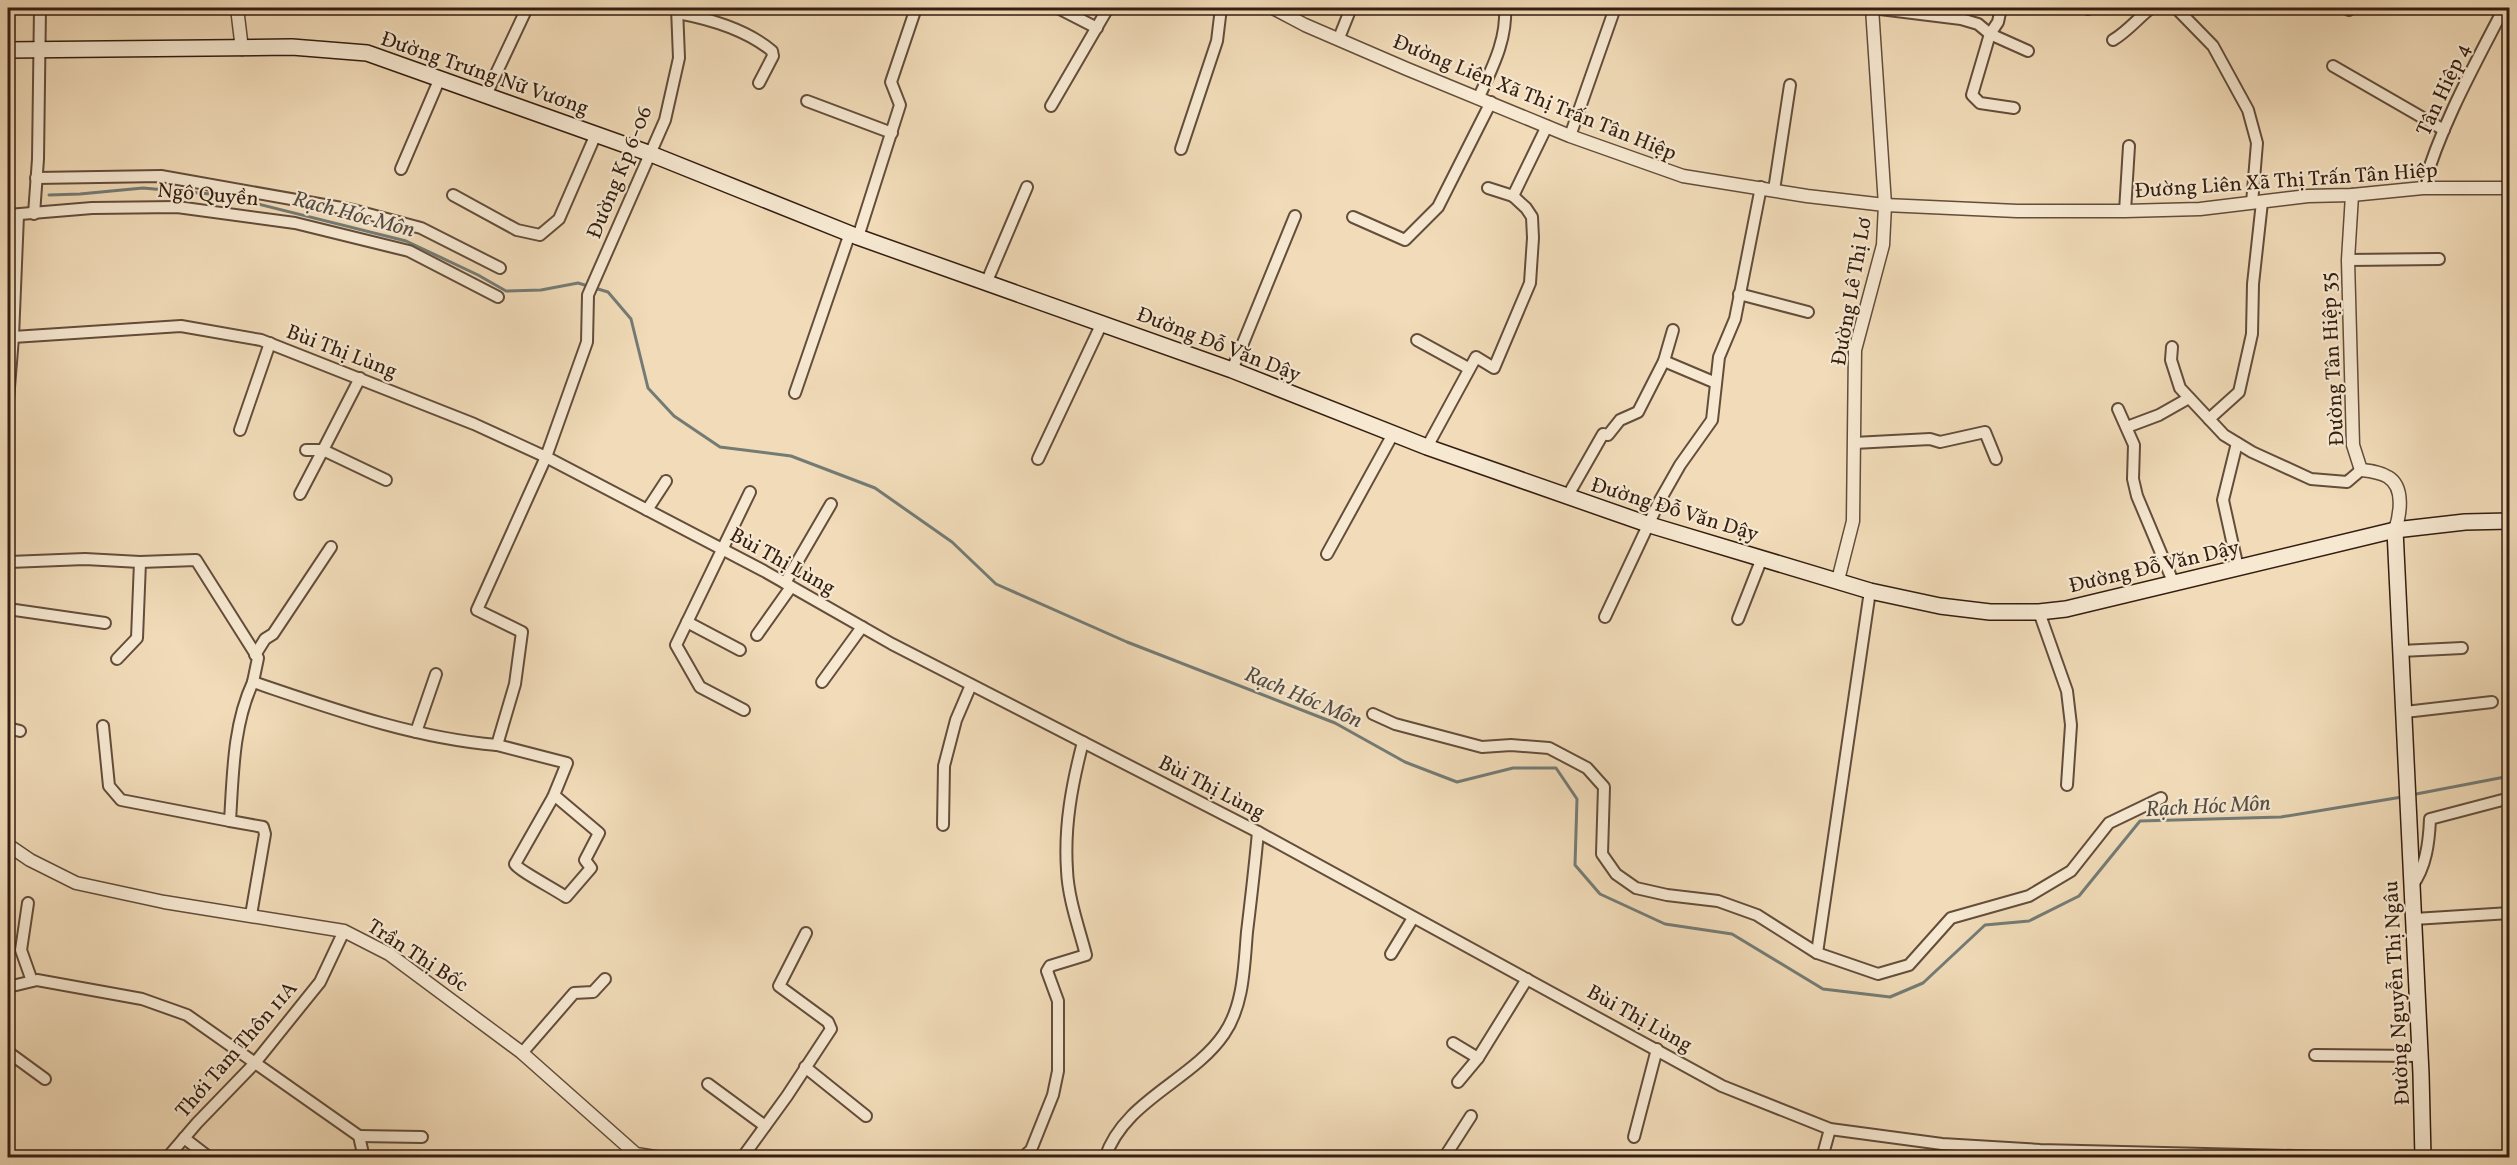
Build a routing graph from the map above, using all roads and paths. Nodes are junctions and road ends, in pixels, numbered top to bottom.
1 (40, 8) edge
2 (237, 8) edge
3 (527, 8) edge
4 (913, 8) edge
5 (1058, 8) edge
6 (1108, 8) edge
7 (1221, 8) edge
8 (1274, 8) edge
9 (1351, 8) edge
10 (1505, 8) edge
11 (1616, 8) edge
12 (1872, 8) edge
13 (2001, 8) edge
14 (2151, 8) edge
15 (2176, 8) edge
16 (2504, 8) edge
17 (678, 10) edge
18 (1097, 28) junction
19 (1990, 34) junction
20 (1339, 39) junction
21 (2113, 40) dead end
22 (242, 49) junction
23 (8, 50) edge
24 (40, 51) junction
25 (2028, 51) dead end
26 (2333, 66) dead end
27 (440, 78) junction
28 (759, 83) dead end
29 (1790, 85) dead end
30 (486, 95) junction
31 (1485, 99) junction
32 (807, 101) dead end
33 (1051, 106) dead end
34 (2014, 108) dead end
35 (1547, 126) junction
36 (2444, 130) junction
37 (891, 133) junction
38 (596, 135) junction
39 (1570, 136) junction
40 (2129, 146) dead end
41 (1181, 149) dead end
42 (651, 154) junction
43 (401, 169) dead end
44 (36, 178) junction
45 (1027, 187) dead end
46 (1488, 188) dead end
47 (2423, 188) junction
48 (2510, 188) edge
49 (1767, 189) junction
50 (453, 195) dead end
51 (2352, 195) junction
52 (1513, 196) junction
53 (2257, 202) junction
54 (1885, 205) junction
55 (2125, 211) junction
56 (34, 214) junction
57 (13, 215) edge
58 (1295, 216) dead end
59 (1353, 216) dead end
60 (854, 235) junction
61 (2439, 259) dead end
62 (2348, 260) junction
63 (500, 268) dead end
64 (987, 281) junction
65 (1739, 294) junction
66 (498, 297) dead end
67 (1808, 312) dead end
68 (1102, 323) junction
69 (1673, 330) dead end
70 (14, 337) junction
71 (1417, 340) dead end
72 (270, 343) junction
73 (2172, 347) dead end
74 (1664, 361) junction
75 (1468, 368) junction
76 (1232, 370) junction
77 (360, 378) junction
78 (1716, 383) junction
79 (795, 393) dead end
80 (2189, 398) junction
81 (8, 400) edge
82 (2118, 408) dead end
83 (2209, 419) junction
84 (2127, 427) junction
85 (240, 430) dead end
86 (1393, 434) junction
87 (1854, 443) junction
88 (2237, 443) junction
89 (1427, 447) junction
90 (306, 450) dead end
91 (323, 450) junction
92 (546, 457) junction
93 (1038, 459) dead end
94 (1996, 459) dead end
95 (2361, 470) junction
96 (386, 480) dead end
97 (666, 481) dead end
98 (750, 492) dead end
99 (300, 494) dead end
100 (1567, 497) junction
101 (831, 504) dead end
102 (647, 510) junction
103 (2510, 521) edge
104 (1650, 525) junction
105 (2395, 530) junction
106 (8, 534) edge
107 (331, 547) dead end
108 (724, 550) junction
109 (1327, 554) dead end
110 (1762, 558) junction
111 (9, 562) junction
112 (140, 562) junction
113 (2238, 568) junction
114 (1838, 580) junction
115 (2174, 584) junction
116 (788, 585) junction
117 (1870, 591) junction
118 (8, 609) edge
119 (2039, 612) junction
120 (1605, 617) dead end
121 (1738, 619) dead end
122 (687, 622) junction
123 (105, 624) dead end
124 (862, 627) junction
125 (757, 634) dead end
126 (2462, 648) dead end
127 (741, 650) dead end
128 (2401, 651) junction
129 (255, 655) junction
130 (117, 659) dead end
131 (436, 674) dead end
132 (253, 682) junction
133 (822, 682) dead end
134 (971, 685) junction
135 (2492, 702) dead end
136 (744, 710) dead end
137 (2404, 712) junction
138 (1373, 714) dead end
139 (103, 726) dead end
140 (8, 728) edge
141 (20, 731) dead end
142 (416, 732) junction
143 (1083, 742) junction
144 (497, 745) junction
145 (2067, 785) dead end
146 (554, 795) junction
147 (2161, 798) dead end
148 (2510, 798) edge
149 (230, 821) junction
150 (943, 825) dead end
151 (1258, 832) junction
152 (8, 845) edge
153 (2412, 886) junction
154 (28, 903) dead end
155 (2510, 913) edge
156 (250, 915) junction
157 (1413, 918) junction
158 (2414, 919) junction
159 (344, 931) junction
160 (806, 933) dead end
161 (1817, 953) junction
162 (1391, 954) dead end
163 (605, 979) dead end
164 (1527, 979) junction
165 (32, 981) junction
166 (8, 987) edge
167 (1453, 1043) dead end
168 (1657, 1049) junction
169 (8, 1052) edge
170 (522, 1053) junction
171 (2315, 1055) dead end
172 (2420, 1056) junction
173 (1478, 1058) junction
174 (255, 1064) junction
175 (805, 1067) junction
176 (45, 1078) dead end
177 (1458, 1082) dead end
178 (708, 1084) dead end
179 (866, 1116) dead end
180 (1471, 1116) dead end
181 (765, 1126) junction
182 (1830, 1129) junction
183 (359, 1136) junction
184 (422, 1137) dead end
185 (1634, 1137) dead end
186 (184, 1138) junction
187 (2010, 1153) edge
188 (2144, 1155) edge
189 (633, 1156) edge
190 (2280, 1157) edge
191 (2335, 1157) edge
192 (2423, 1157) edge
193 (2510, 1157) edge
194 (167, 1158) edge
195 (210, 1158) edge
196 (364, 1158) edge
197 (661, 1158) edge
198 (742, 1158) edge
199 (1022, 1158) edge
200 (1105, 1158) edge
201 (1444, 1158) edge
202 (1822, 1158) edge

1 - 24 street
2 - 22 street
3 - 30 street
4 - 37 street
5 - 18 street
6 - 18 street
7 - 41 street
8 - 20 street, Đường Liên Xã Thị Trấn Tân Hiệp
9 - 20 street
10 - 31 street
11 - 39 street
12 - 19 street
12 - 54 street, Đường Lê Thị Lơ
13 - 19 street
14 - 21 street
15 - 53 street
16 - 36 street, Tân Hiệp 4
17 - 28 street
17 - 42 street, Đường Kp 6-06
18 - 33 street
19 - 25 street
19 - 34 street
20 - 31 street, Đường Liên Xã Thị Trấn Tân Hiệp
22 - 24 main road, Đường Trưng Nữ Vương
22 - 27 main road, Đường Trưng Nữ Vương
23 - 24 main road, Đường Trưng Nữ Vương
24 - 44 street
26 - 36 street
27 - 30 main road, Đường Trưng Nữ Vương
27 - 43 street
29 - 49 street
30 - 38 main road, Đường Trưng Nữ Vương
31 - 35 street, Đường Liên Xã Thị Trấn Tân Hiệp
31 - 59 street
32 - 37 street
35 - 39 street, Đường Liên Xã Thị Trấn Tân Hiệp
35 - 52 street
36 - 47 street, Tân Hiệp 4
37 - 60 street
38 - 42 main road, Đường Trưng Nữ Vương
38 - 50 street
39 - 49 street, Đường Liên Xã Thị Trấn Tân Hiệp
40 - 55 street
42 - 60 main road, Đường Trưng Nữ Vương
42 - 92 street, Đường Kp 6-06
44 - 56 street
44 - 63 street, Ngô Quyền
45 - 64 street
46 - 52 street
47 - 48 street, Đường Liên Xã Thị Trấn Tân Hiệp
47 - 51 street, Đường Liên Xã Thị Trấn Tân Hiệp
49 - 54 street, Đường Liên Xã Thị Trấn Tân Hiệp
49 - 65 street
51 - 53 street, Đường Liên Xã Thị Trấn Tân Hiệp
51 - 62 street, Đường Tân Hiệp 35
52 - 75 street
53 - 55 street, Đường Liên Xã Thị Trấn Tân Hiệp
53 - 83 street
54 - 55 street, Đường Liên Xã Thị Trấn Tân Hiệp
54 - 87 street, Đường Lê Thị Lơ
56 - 57 street, Ngô Quyền
56 - 66 street, Ngô Quyền
57 - 70 street
58 - 76 street
60 - 64 main road, Đường Đỗ Văn Dậy
60 - 79 street
61 - 62 street
62 - 95 street, Đường Tân Hiệp 35
64 - 68 main road, Đường Đỗ Văn Dậy
65 - 67 street
65 - 78 street
68 - 76 main road, Đường Đỗ Văn Dậy
68 - 93 street
69 - 74 street
70 - 72 street, Bùi Thị Lùng
70 - 81 street
71 - 75 street
72 - 77 street, Bùi Thị Lùng
72 - 85 street
73 - 80 street
74 - 78 street
74 - 100 street
75 - 89 street
76 - 86 main road, Đường Đỗ Văn Dậy
77 - 91 street
77 - 92 street, Bùi Thị Lùng
78 - 104 street
80 - 83 street
80 - 84 street
82 - 84 street
83 - 88 street
84 - 115 street
86 - 89 main road, Đường Đỗ Văn Dậy
86 - 109 street
87 - 94 street
87 - 114 street, Đường Lê Thị Lơ
88 - 95 street
88 - 113 street
89 - 100 main road, Đường Đỗ Văn Dậy
90 - 91 street
91 - 96 street
91 - 99 street
92 - 102 street, Bùi Thị Lùng
92 - 144 street
95 - 105 street, Đường Tân Hiệp 35
97 - 102 street
98 - 108 street
100 - 104 main road, Đường Đỗ Văn Dậy
101 - 116 street
102 - 108 street, Bùi Thị Lùng
103 - 105 main road, Đường Đỗ Văn Dậy
104 - 110 main road, Đường Đỗ Văn Dậy
104 - 120 street
105 - 113 main road, Đường Đỗ Văn Dậy
105 - 128 main road
106 - 111 street
107 - 129 street
108 - 116 street, Bùi Thị Lùng
108 - 122 street
110 - 114 main road, Đường Đỗ Văn Dậy
110 - 121 street
111 - 112 street
111 - 118 street
112 - 129 street
112 - 130 street
113 - 115 main road, Đường Đỗ Văn Dậy
114 - 117 main road, Đường Đỗ Văn Dậy
115 - 119 main road, Đường Đỗ Văn Dậy
116 - 124 street, Bùi Thị Lùng
116 - 125 street
117 - 119 main road, Đường Đỗ Văn Dậy
117 - 161 street
118 - 123 street
119 - 145 street
122 - 127 street
122 - 136 street
124 - 133 street
124 - 134 street, Bùi Thị Lùng
126 - 128 street
128 - 137 main road
129 - 132 street
131 - 142 street
132 - 142 street
132 - 149 street
134 - 143 street, Bùi Thị Lùng
134 - 150 street
135 - 137 street
137 - 153 main road, Đường Nguyễn Thị Ngâu
138 - 161 street
139 - 149 street
140 - 141 street
142 - 144 street
143 - 151 street, Bùi Thị Lùng
143 - 199 street
144 - 146 street
146 - 146 street
147 - 161 street
148 - 153 street
149 - 156 street
151 - 157 street, Bùi Thị Lùng
151 - 200 street
152 - 156 street, Trần Thị Bốc
153 - 158 main road, Đường Nguyễn Thị Ngâu
154 - 165 street
155 - 158 street
156 - 159 street, Trần Thị Bốc
157 - 162 street
157 - 164 street, Bùi Thị Lùng
158 - 172 main road, Đường Nguyễn Thị Ngâu
159 - 170 street, Trần Thị Bốc
159 - 174 street, Thới Tam Thôn 11A
160 - 175 street
163 - 170 street
164 - 168 street, Bùi Thị Lùng
164 - 173 street
165 - 166 street
165 - 174 street
167 - 173 street
168 - 182 street, Bùi Thị Lùng
168 - 185 street
169 - 176 street
170 - 189 street, Trần Thị Bốc
171 - 172 street
172 - 192 main road, Đường Nguyễn Thị Ngâu
173 - 177 street
174 - 183 street
174 - 186 street, Thới Tam Thôn 11A
175 - 179 street
175 - 181 street
178 - 181 street
180 - 201 street
181 - 198 street
182 - 187 street, Bùi Thị Lùng
182 - 202 street
183 - 184 street
183 - 196 street
186 - 194 street, Thới Tam Thôn 11A
186 - 195 street
187 - 188 street, Bùi Thị Lùng
188 - 190 street, Bùi Thị Lùng
189 - 197 street, Trần Thị Bốc
190 - 191 street, Bùi Thị Lùng
191 - 192 street, Bùi Thị Lùng
192 - 193 street, Bùi Thị Lùng

